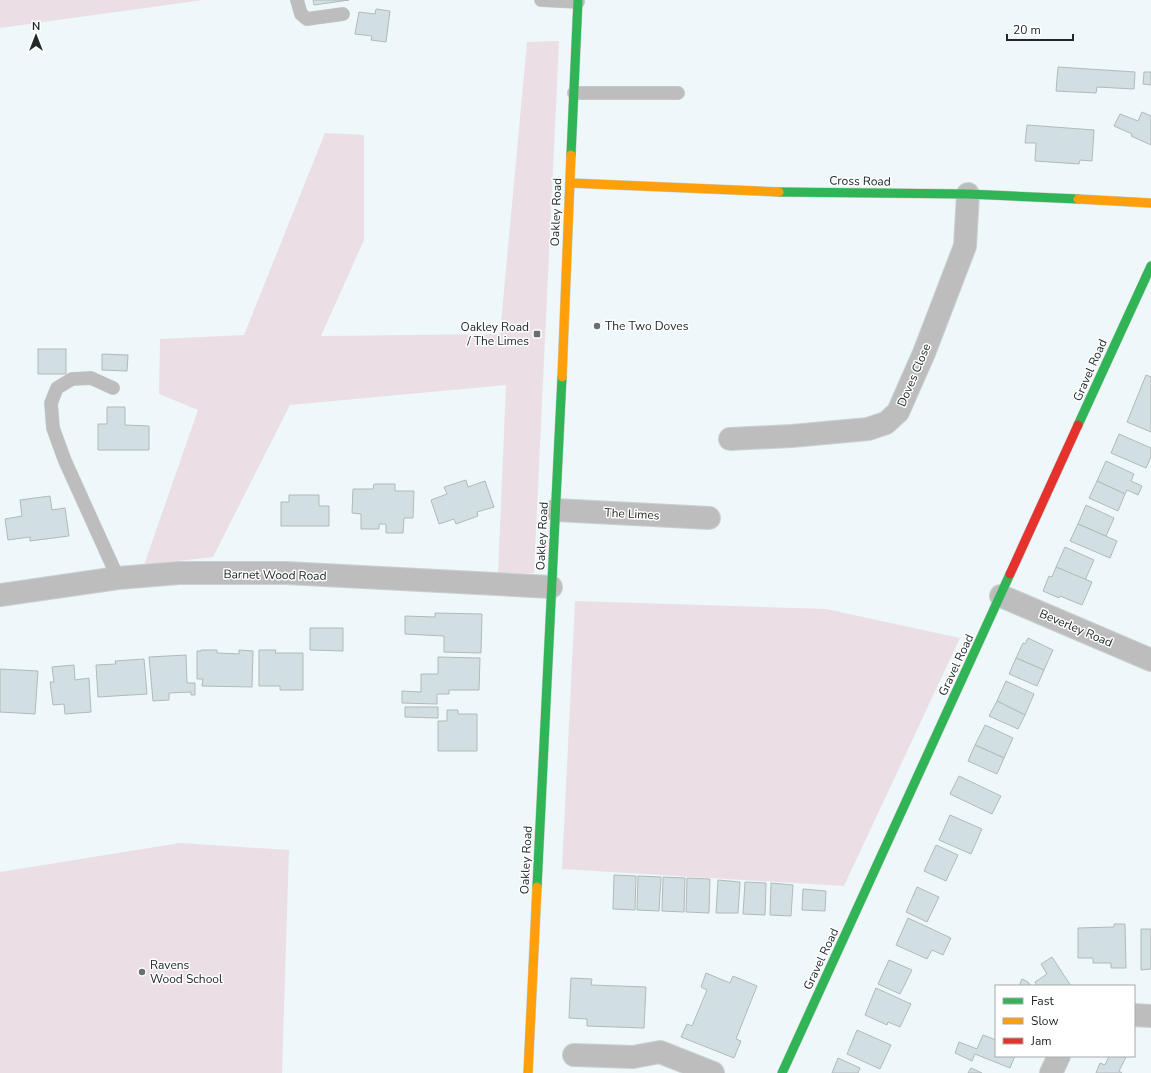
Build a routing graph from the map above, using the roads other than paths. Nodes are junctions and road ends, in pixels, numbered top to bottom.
1 (297, 0) edge
2 (541, 0) edge
3 (578, 1) edge
4 (343, 14) dead end
5 (574, 93) junction
6 (678, 93) dead end
7 (570, 183) junction
8 (968, 194) junction
9 (1151, 203) edge
10 (1148, 278) edge
11 (113, 388) dead end
12 (730, 439) dead end
13 (556, 510) junction
14 (709, 518) dead end
15 (118, 578) junction
16 (551, 587) junction
17 (0, 595) edge
18 (1001, 596) junction
19 (1151, 660) edge
20 (1135, 1015) edge
21 (1151, 1016) edge
22 (574, 1055) dead end
23 (1059, 1057) edge
24 (528, 1073) edge
25 (713, 1073) edge
26 (782, 1073) edge
27 (1051, 1073) edge

1 - 4 lane
2 - 3 lane
3 - 5 street, Oakley Road
5 - 6 lane
5 - 7 street, Oakley Road
7 - 8 street, Cross Road
7 - 13 street, Oakley Road
8 - 9 street, Cross Road
8 - 12 street, Doves Close
10 - 18 street, Gravel Road
11 - 15 lane
13 - 14 street, The Limes
13 - 16 street, Oakley Road
15 - 16 street, Barnet Wood Road
15 - 17 street, Barnet Wood Road
16 - 24 street, Oakley Road
18 - 19 street, Beverley Road
18 - 26 street, Gravel Road
20 - 21 street
22 - 25 street
23 - 27 street

